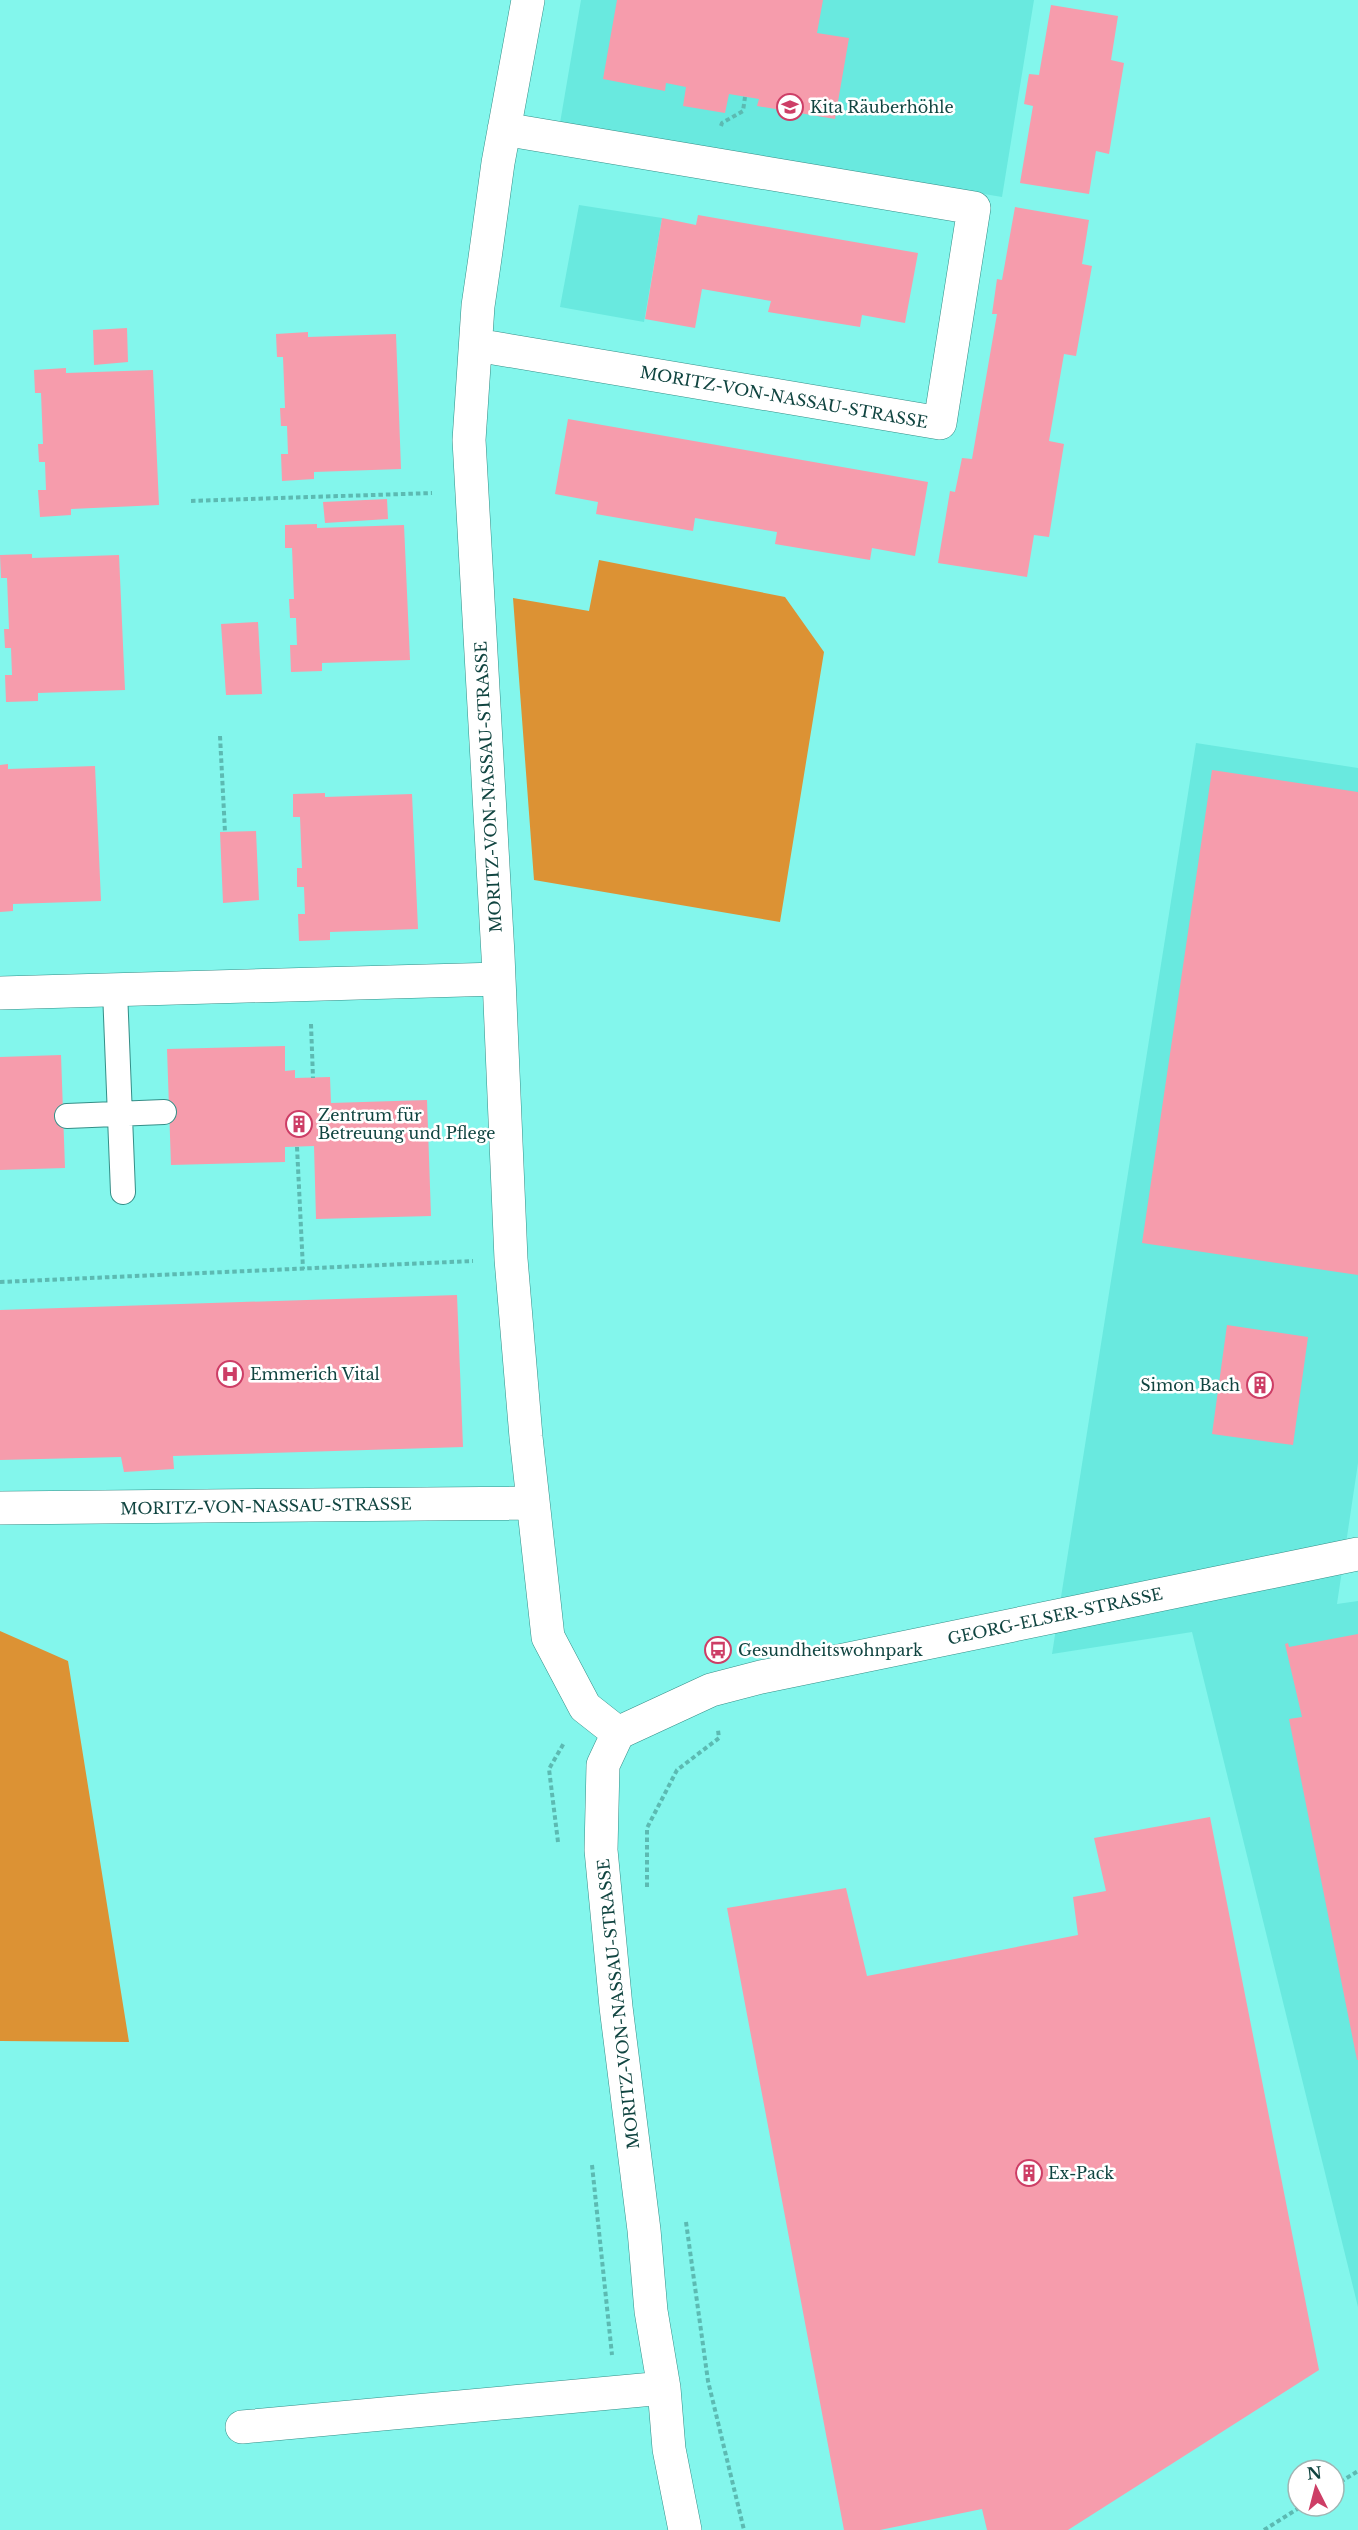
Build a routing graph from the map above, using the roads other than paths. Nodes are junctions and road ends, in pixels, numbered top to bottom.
1 (528, 0) edge
2 (504, 129) junction
3 (476, 345) junction
4 (499, 979) junction
5 (116, 991) junction
6 (0, 993) edge
7 (164, 1112) dead end
8 (120, 1114) junction
9 (67, 1116) dead end
10 (123, 1192) dead end
11 (532, 1503) junction
12 (0, 1508) edge
13 (1358, 1554) edge
14 (618, 1733) junction
15 (664, 2388) junction
16 (242, 2427) dead end
17 (685, 2530) edge

1 - 2 street, MORITZ-VON-NASSAU-STRASSE
2 - 3 street, MORITZ-VON-NASSAU-STRASSE
2 - 3 street, MORITZ-VON-NASSAU-STRASSE
3 - 4 street, MORITZ-VON-NASSAU-STRASSE
4 - 5 street
4 - 11 street, MORITZ-VON-NASSAU-STRASSE
5 - 6 street
5 - 8 lane
7 - 8 lane
8 - 9 lane
8 - 10 lane
11 - 12 street, MORITZ-VON-NASSAU-STRASSE
11 - 14 street, MORITZ-VON-NASSAU-STRASSE
13 - 14 street, GEORG-ELSER-STRASSE
14 - 15 street, MORITZ-VON-NASSAU-STRASSE
15 - 16 street
15 - 17 street, MORITZ-VON-NASSAU-STRASSE

